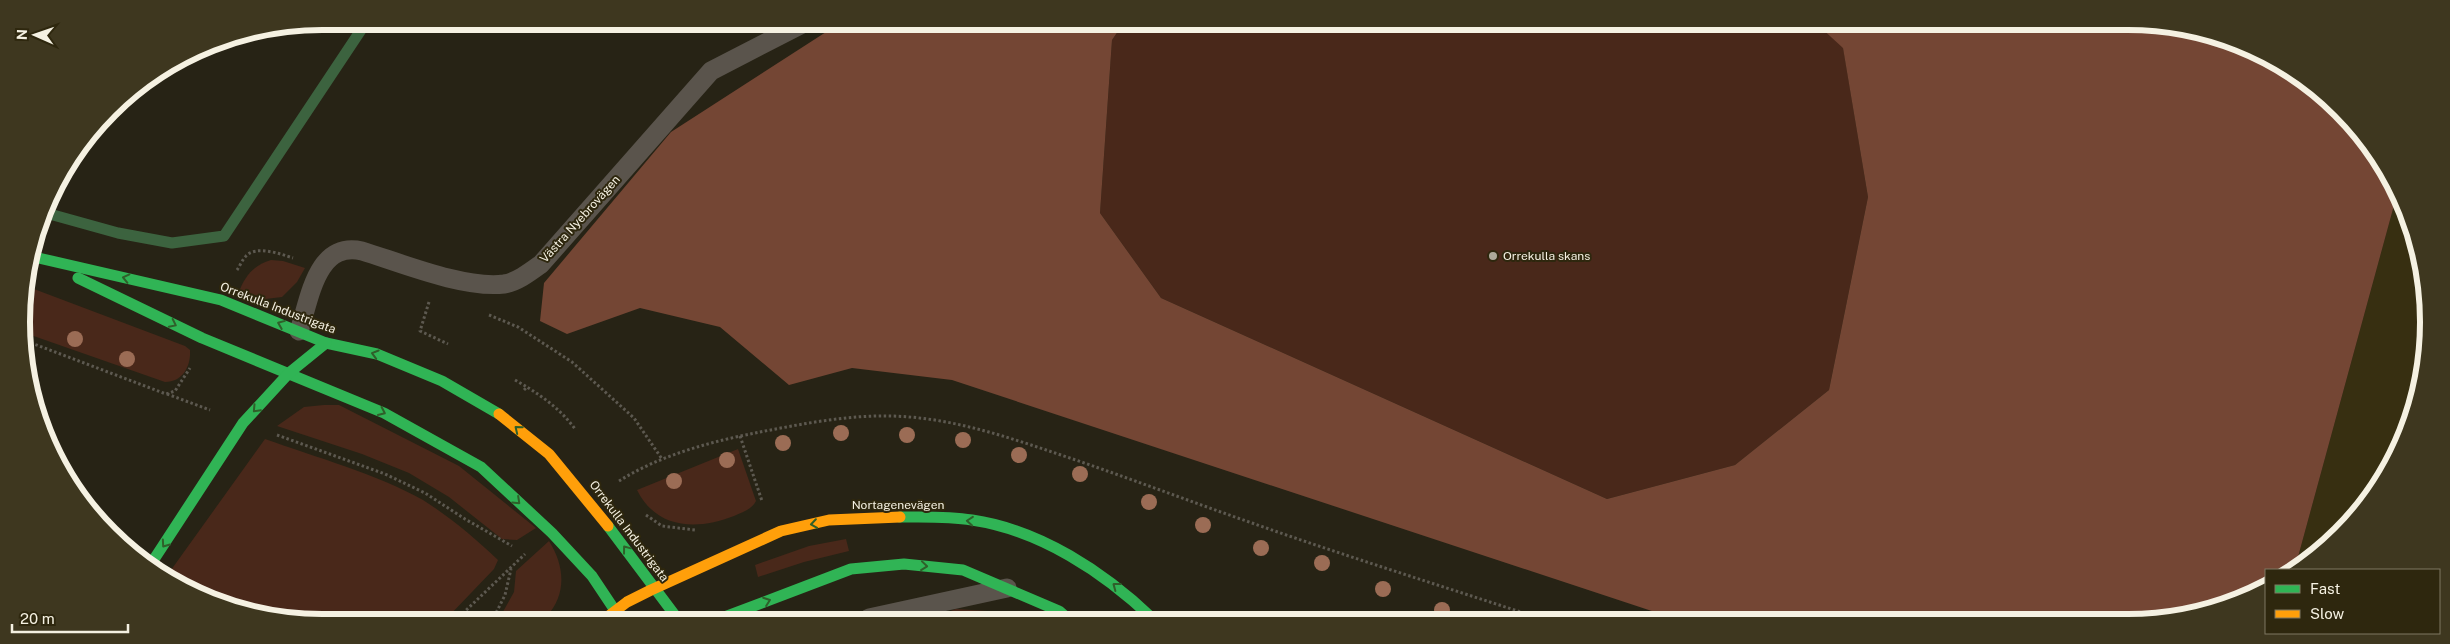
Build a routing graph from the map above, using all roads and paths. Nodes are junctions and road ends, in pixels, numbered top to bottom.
1 (790, 30) edge
2 (38, 258) edge
3 (37, 259) edge
4 (431, 297) dead end
5 (299, 331) junction
6 (326, 343) junction
7 (452, 345) dead end
8 (289, 373) junction
9 (510, 377) dead end
10 (527, 387) dead end
11 (166, 394) dead end
12 (243, 423) junction
13 (740, 436) junction
14 (662, 460) dead end
15 (617, 483) dead end
16 (623, 490) dead end
17 (765, 509) dead end
18 (640, 510) dead end
19 (698, 530) dead end
20 (526, 553) dead end
21 (153, 560) edge
22 (655, 588) junction
23 (1007, 588) junction
24 (462, 614) edge
25 (496, 614) edge
26 (613, 614) edge
27 (616, 614) edge
28 (673, 614) edge
29 (733, 614) edge
30 (887, 614) edge
31 (1062, 614) edge
32 (1149, 614) edge
33 (1527, 614) edge

1 - 5 lane, Västra Nyebrovägen
5 -> 2 main road, Orrekulla Industrigata
3 -> 8 main road, Orrekulla Industrigata
4 - 7 path
5 - 6 main road, Orrekulla Industrigata
6 - 8 main road
22 -> 6 main road, Orrekulla Industrigata
8 -> 12 main road
8 -> 26 main road, Orrekulla Industrigata
9 - 10 path
11 - 12 path
12 - 20 path
12 -> 21 main road
13 - 14 path
13 - 17 path
13 - 33 path
15 - 16 path
18 - 19 path
22 - 27 main road, Nortagenevägen
22 - 28 main road, Orrekulla Industrigata
32 -> 22 main road, Nortagenevägen
29 -> 23 main road
23 - 30 lane
23 - 31 main road
24 - 25 path

